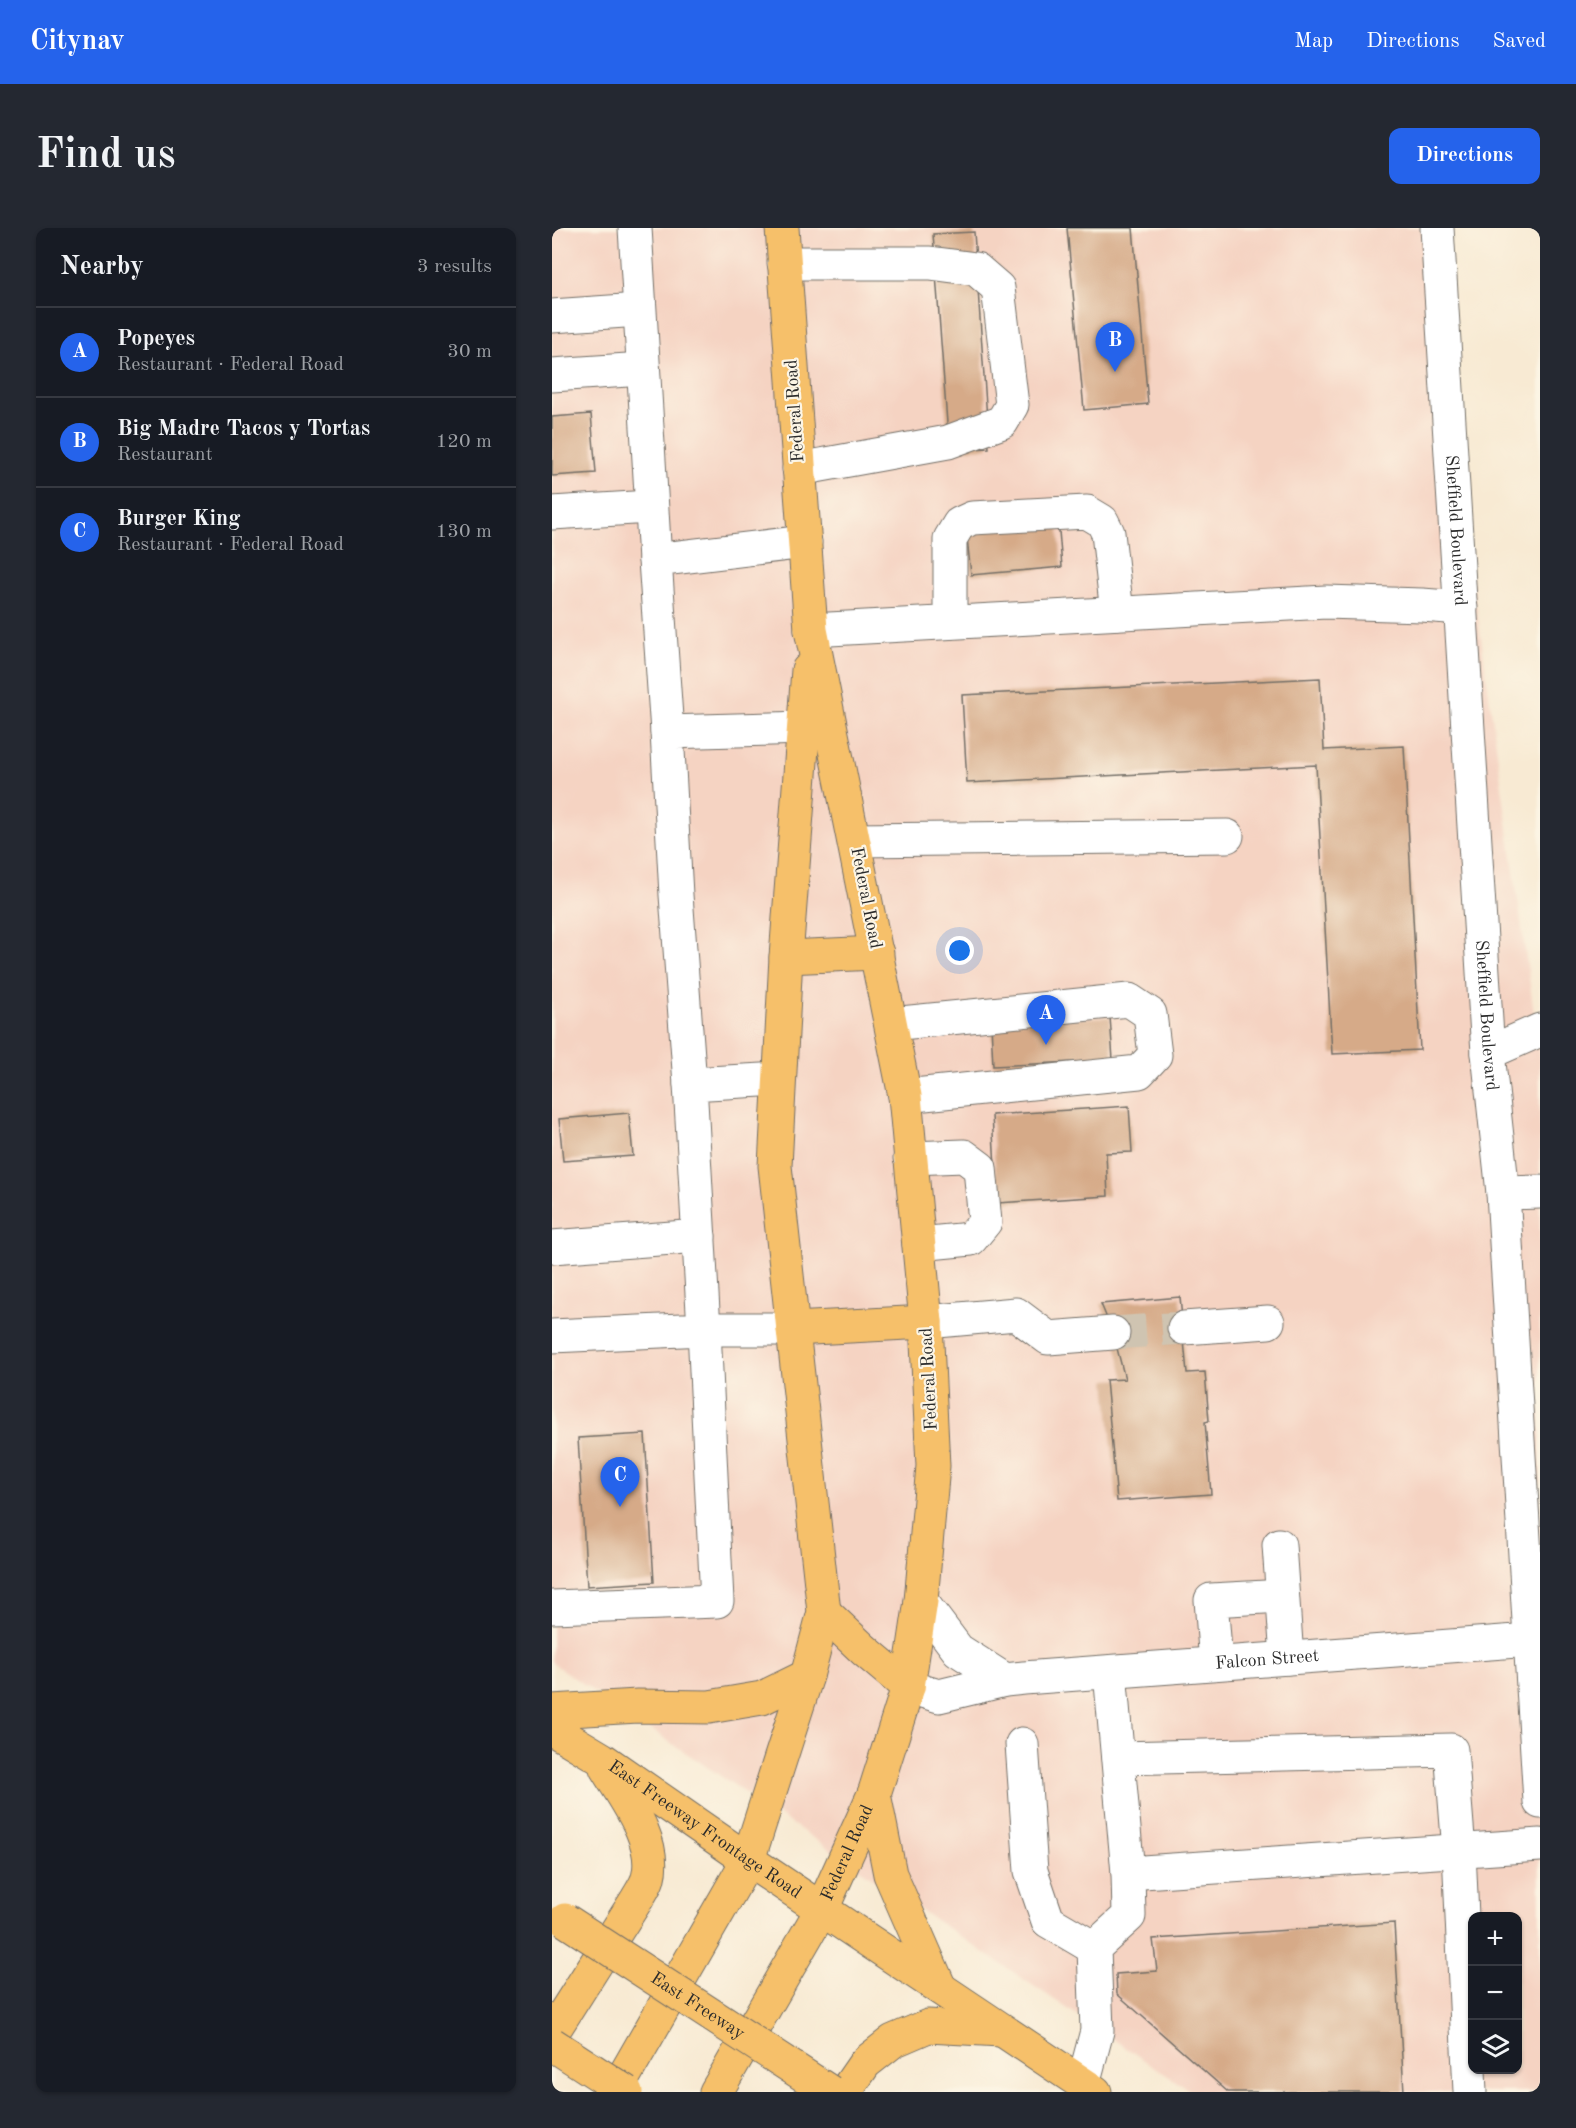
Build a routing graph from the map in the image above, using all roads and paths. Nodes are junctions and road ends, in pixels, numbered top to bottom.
1 (635, 228) edge
2 (782, 228) edge
3 (1437, 228) edge
4 (784, 263) junction
5 (639, 310) junction
6 (552, 316) edge
7 (643, 369) junction
8 (552, 375) edge
9 (799, 469) junction
10 (650, 507) junction
11 (552, 513) edge
12 (805, 542) junction
13 (655, 560) junction
14 (1461, 608) junction
15 (1117, 613) junction
16 (950, 621) junction
17 (811, 630) junction
18 (804, 728) junction
19 (667, 732) junction
20 (1227, 836) dead end
21 (855, 840) junction
22 (877, 953) junction
23 (786, 957) junction
24 (891, 1024) junction
25 (1540, 1030) edge
26 (1488, 1053) junction
27 (779, 1078) junction
28 (690, 1084) junction
29 (905, 1096) junction
30 (910, 1158) junction
31 (1540, 1192) edge
32 (1503, 1193) junction
33 (699, 1236) junction
34 (919, 1244) junction
35 (552, 1247) edge
36 (926, 1322) junction
37 (1268, 1322) dead end
38 (1184, 1328) tunnel mouth
39 (704, 1329) junction
40 (793, 1329) junction
41 (1113, 1333) tunnel mouth
42 (552, 1336) edge
43 (1280, 1545) dead end
44 (1282, 1596) junction
45 (921, 1601) junction
46 (552, 1607) edge
47 (824, 1612) junction
48 (1535, 1644) edge
49 (1287, 1658) junction
50 (1216, 1663) junction
51 (1110, 1672) junction
52 (807, 1676) junction
53 (1005, 1680) junction
54 (908, 1687) junction
55 (552, 1711) edge
56 (552, 1729) edge
57 (1022, 1744) dead end
58 (1118, 1758) junction
59 (602, 1759) junction
60 (874, 1794) junction
61 (1540, 1802) edge
62 (1540, 1845) edge
63 (1459, 1851) junction
64 (748, 1860) junction
65 (1128, 1873) junction
66 (822, 1909) junction
67 (565, 1920) dead end
68 (1094, 1948) junction
69 (940, 1988) junction
70 (1003, 2030) junction
71 (552, 2033) edge
72 (552, 2044) edge
73 (1089, 2088) edge
74 (615, 2092) edge
75 (626, 2092) edge
76 (716, 2092) edge
77 (830, 2092) edge
78 (845, 2092) edge
79 (1470, 2092) edge

1 - 5 street
2 - 4 main road, Federal Road
3 - 14 street, Sheffield Boulevard
4 - 9 main road, Federal Road
4 - 9 street
5 - 6 street
5 - 7 street
7 - 8 street
7 - 10 street
9 - 12 main road, Federal Road
10 - 11 street
10 - 13 street
12 - 13 street
12 - 17 main road, Federal Road
13 - 19 street
14 - 15 street
14 - 26 street, Sheffield Boulevard
15 - 16 street
15 - 16 street
16 - 17 street
17 - 18 main road, Federal Road
17 - 21 main road, Federal Road
18 - 19 street
18 - 23 main road, Federal Road
19 - 28 street
20 - 21 street
21 - 22 main road, Federal Road
22 - 23 main road
22 - 24 main road, Federal Road
23 - 27 main road, Federal Road
24 - 29 main road, Federal Road
24 - 29 street
25 - 26 street
26 - 32 street, Sheffield Boulevard
27 - 28 street
27 - 40 main road, Federal Road
28 - 33 street
29 - 30 main road, Federal Road
30 - 34 main road, Federal Road
30 - 34 street
31 - 32 street
32 - 48 street, Sheffield Boulevard
33 - 35 street
33 - 39 street
34 - 36 main road, Federal Road
36 - 40 main road
36 - 41 street
36 - 45 main road, Federal Road
37 - 38 street
39 - 40 street
39 - 42 street
39 - 46 street
40 - 47 main road, Federal Road
43 - 44 street
44 - 49 street
44 - 50 street
45 - 53 street
45 - 54 main road, Federal Road
47 - 52 main road, Federal Road
47 - 54 main road
48 - 49 street, Falcon Street
48 - 61 street, Sheffield Boulevard
49 - 50 street, Falcon Street
50 - 51 street, Falcon Street
51 - 53 street, Falcon Street
51 - 58 street
52 - 55 main road
52 - 64 main road, Federal Road
53 - 54 street, Falcon Street
54 - 60 main road, Federal Road
56 - 59 main road, East Freeway Frontage Road
57 - 68 street
58 - 63 street
58 - 65 street
59 - 64 main road, East Freeway Frontage Road
59 - 71 main road
60 - 66 main road, Federal Road
60 - 69 main road
62 - 63 street
63 - 65 street
63 - 79 street
64 - 66 main road, East Freeway Frontage Road
64 - 74 main road, Federal Road
65 - 68 street
66 - 69 main road, East Freeway Frontage Road
66 - 76 main road, Federal Road
67 - 77 main road, East Freeway, bridge
68 - 73 street
69 - 70 main road, East Freeway Frontage Road
70 - 73 main road, East Freeway Frontage Road
70 - 78 main road
72 - 75 main road, bridge

